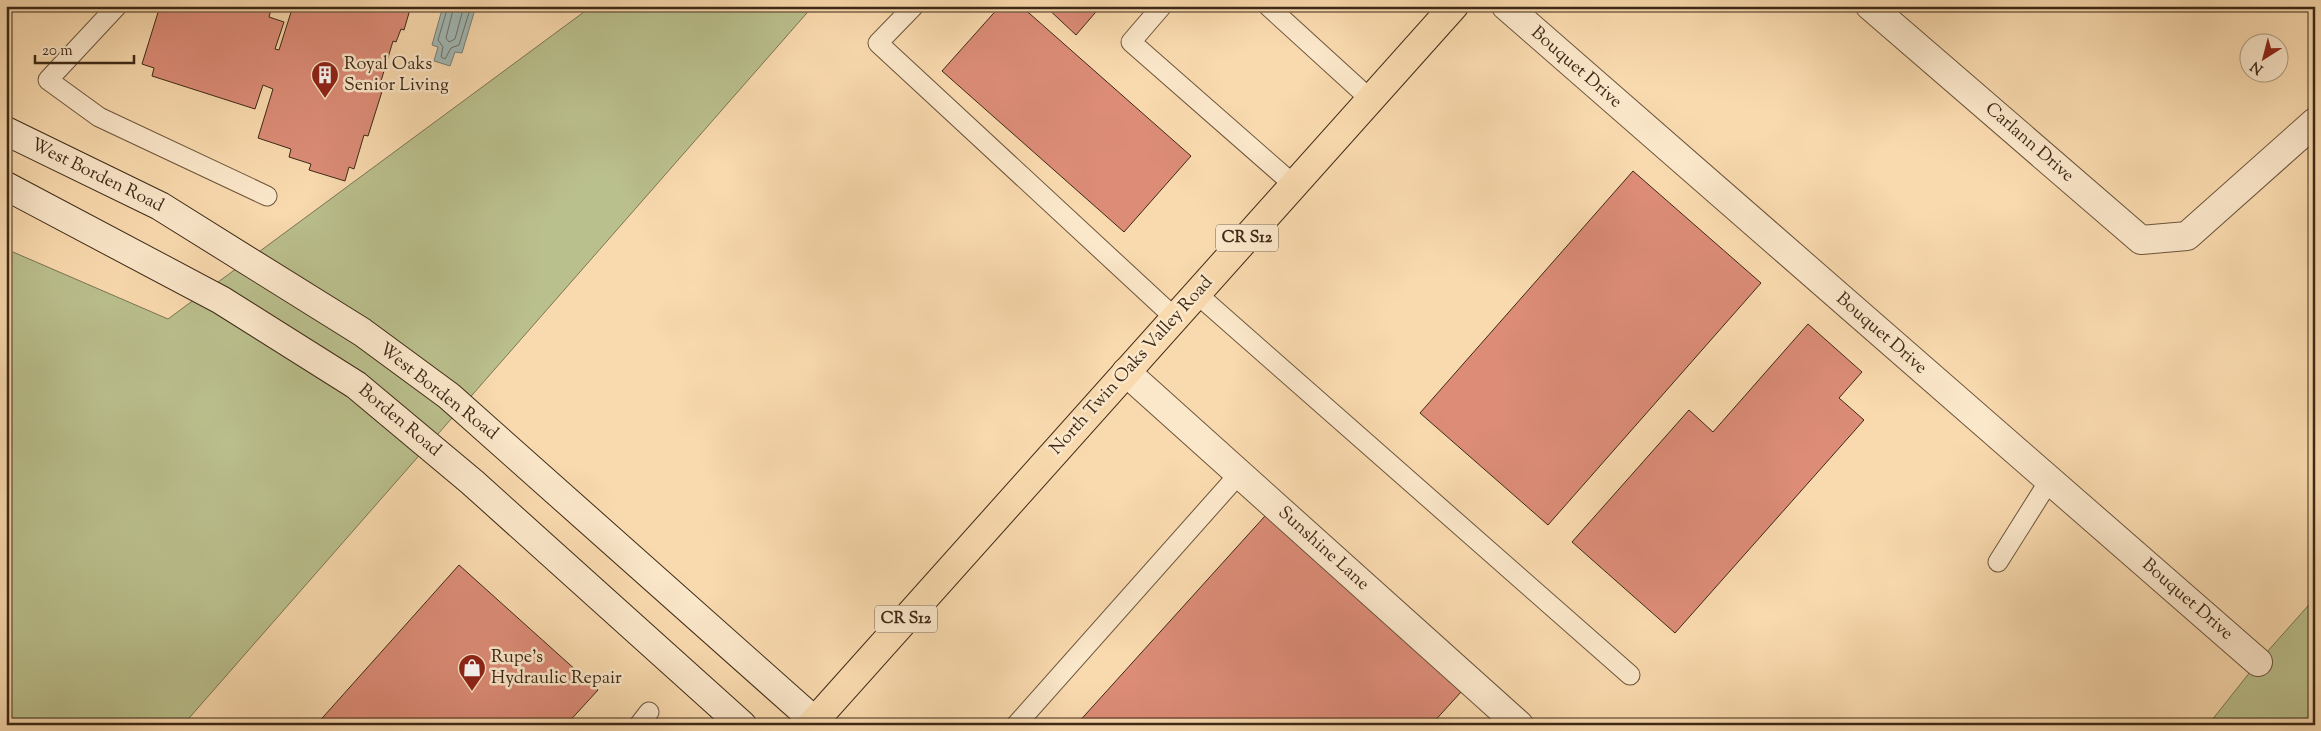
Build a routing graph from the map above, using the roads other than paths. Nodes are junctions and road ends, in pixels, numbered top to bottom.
1 (117, 6) edge
2 (914, 6) edge
3 (1162, 6) edge
4 (1268, 6) edge
5 (1454, 6) edge
6 (1506, 6) edge
7 (1870, 6) edge
8 (1370, 99) junction
9 (2315, 122) edge
10 (6, 131) edge
11 (1294, 185) junction
12 (6, 186) edge
13 (267, 196) dead end
14 (1197, 294) junction
15 (1175, 318) junction
16 (1126, 372) junction
17 (1239, 474) junction
18 (2050, 481) junction
19 (1998, 562) dead end
20 (2258, 662) dead end
21 (1630, 675) dead end
22 (815, 723) edge
23 (742, 725) edge
24 (1016, 725) edge
25 (1519, 725) edge

1 - 13 lane
2 - 15 lane
3 - 11 lane
4 - 8 lane
5 - 8 main road, North Twin Oaks Valley Road / CR S12
6 - 18 street, Bouquet Drive
7 - 9 street, Carlann Drive
8 - 11 main road, North Twin Oaks Valley Road / CR S12
10 - 22 street, West Borden Road
11 - 14 main road, North Twin Oaks Valley Road / CR S12
12 - 23 street, Borden Road
14 - 15 main road, North Twin Oaks Valley Road / CR S12
14 - 21 lane
15 - 16 main road, North Twin Oaks Valley Road / CR S12
16 - 17 street, Sunshine Lane
16 - 22 main road, North Twin Oaks Valley Road / CR S12
17 - 24 lane
17 - 25 street, Sunshine Lane
18 - 19 lane
18 - 20 street, Bouquet Drive

